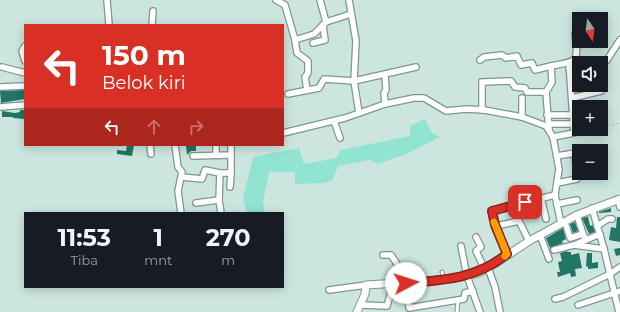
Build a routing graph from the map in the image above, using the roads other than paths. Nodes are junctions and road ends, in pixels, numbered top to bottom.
1 (107, 0) edge
2 (276, 0) edge
3 (320, 0) edge
4 (349, 0) edge
5 (153, 11) dead end
6 (351, 14) junction
7 (324, 23) junction
8 (109, 24) edge
9 (152, 24) edge
10 (295, 40) junction
11 (620, 40) edge
12 (313, 43) dead end
13 (24, 48) edge
14 (576, 48) edge
15 (24, 58) edge
16 (608, 58) edge
17 (480, 60) dead end
18 (550, 66) junction
19 (569, 66) junction
20 (572, 66) edge
21 (2, 67) dead end
22 (416, 67) dead end
23 (24, 73) edge
24 (385, 75) junction
25 (354, 81) junction
26 (24, 86) edge
27 (0, 87) edge
28 (307, 90) junction
29 (546, 92) junction
30 (597, 92) edge
31 (288, 94) dead end
32 (522, 98) dead end
33 (572, 98) joint
34 (385, 104) junction
35 (24, 105) edge
36 (0, 106) edge
37 (483, 110) junction
38 (359, 113) junction
39 (547, 115) junction
40 (572, 115) edge
41 (522, 117) junction
42 (334, 120) junction
43 (572, 124) edge
44 (549, 126) junction
45 (284, 132) edge
46 (572, 133) edge
47 (553, 137) junction
48 (340, 138) dead end
49 (150, 146) edge
50 (176, 146) edge
51 (216, 146) edge
52 (231, 146) edge
53 (151, 154) dead end
54 (216, 155) junction
55 (231, 155) junction
56 (193, 156) dead end
57 (557, 156) junction
58 (220, 173) junction
59 (230, 173) junction
60 (182, 177) junction
61 (557, 183) junction
62 (230, 186) dead end
63 (555, 195) junction
64 (541, 198) junction
65 (219, 200) junction
66 (577, 200) dead end
67 (619, 201) edge
68 (196, 202) dead end
69 (557, 204) junction
70 (592, 208) junction
71 (182, 212) edge
72 (221, 212) edge
73 (577, 215) junction
74 (546, 219) dead end
75 (612, 219) dead end
76 (563, 223) junction
77 (497, 226) junction
78 (597, 226) junction
79 (600, 234) junction
80 (540, 235) junction
81 (476, 237) dead end
82 (585, 237) junction
83 (529, 241) junction
84 (574, 245) junction
85 (461, 246) dead end
86 (604, 248) junction
87 (554, 250) dead end
88 (507, 254) junction
89 (383, 255) dead end
90 (549, 259) dead end
91 (620, 267) edge
92 (486, 269) junction
93 (610, 274) junction
94 (467, 276) junction
95 (406, 283) junction
96 (396, 284) junction
97 (366, 285) junction
98 (329, 290) dead end
99 (473, 291) junction
100 (620, 291) edge
101 (613, 292) junction
102 (555, 298) dead end
103 (458, 300) junction
104 (578, 304) dead end
105 (361, 305) junction
106 (357, 312) edge
107 (457, 312) edge
108 (480, 312) edge
109 (500, 312) edge
110 (619, 312) edge

1 - 8 street
2 - 10 street
3 - 7 street
4 - 6 street
5 - 9 street
6 - 7 street
6 - 25 street
7 - 10 street
7 - 12 street
10 - 28 street
11 - 16 street
13 - 15 street
14 - 19 street
17 - 18 street
18 - 19 street
18 - 29 street
19 - 20 street
19 - 33 street
21 - 23 street
22 - 24 street
24 - 25 street
24 - 34 street
25 - 28 street
25 - 38 street
26 - 27 street
28 - 31 street
29 - 37 street
29 - 39 street
30 - 33 street
32 - 41 street
34 - 37 street
34 - 38 street
35 - 36 street
37 - 41 street
38 - 42 street
39 - 40 street
39 - 44 street
41 - 44 street
42 - 45 street
42 - 48 street
43 - 44 street
44 - 47 street
46 - 47 street
47 - 57 street
49 - 53 street
50 - 60 street
51 - 54 street
52 - 55 street
54 - 55 street
54 - 56 street
55 - 59 street
57 - 61 street
57 - 61 street
58 - 59 street
58 - 60 street
58 - 65 street
59 - 62 street
60 - 71 street
61 - 63 street
63 - 64 street
63 - 69 street
64 - 74 street
64 - 77 street
65 - 68 street
65 - 72 street
66 - 69 street
67 - 70 street
69 - 76 street
70 - 73 street
70 - 78 street
73 - 76 street
73 - 82 street
75 - 78 street
76 - 80 street
76 - 82 street
77 - 83 street
77 - 88 street
78 - 79 street
79 - 82 street
79 - 86 street
80 - 83 street
80 - 90 street
81 - 92 street
82 - 84 street
83 - 88 street
84 - 86 street
84 - 87 street
85 - 94 street
86 - 93 street
88 - 92 street
89 - 96 street
91 - 93 street
92 - 94 street
92 - 109 street
93 - 101 street
93 - 102 street
94 - 95 street
94 - 99 street
95 - 96 street
95 - 103 street
96 - 97 street
96 - 105 street
97 - 98 street
97 - 105 street
99 - 103 street
99 - 108 street
100 - 101 street
101 - 104 street
101 - 110 street
103 - 107 lane
105 - 106 street

